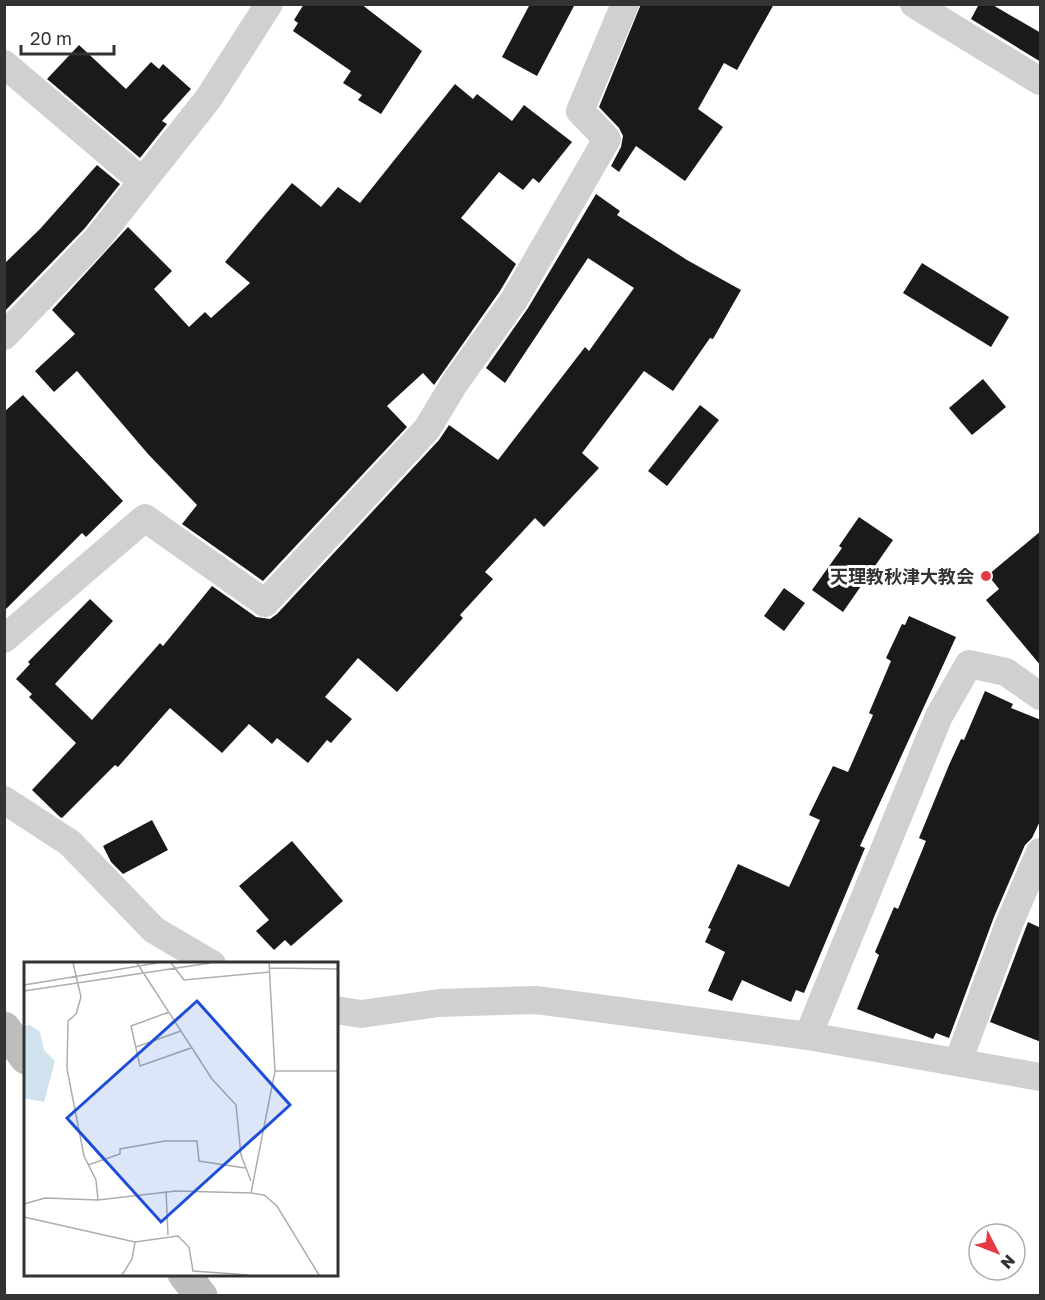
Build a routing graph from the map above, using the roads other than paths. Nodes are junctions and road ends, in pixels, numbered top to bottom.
1 (269, 4) edge
2 (625, 4) edge
3 (914, 4) edge
4 (4, 64) edge
5 (1041, 81) edge
6 (142, 181) junction
7 (4, 336) edge
8 (4, 639) edge
9 (1041, 696) edge
10 (4, 800) edge
11 (1041, 852) edge
12 (209, 962) edge
13 (338, 1010) edge
14 (4, 1028) edge
15 (808, 1036) junction
16 (24, 1055) edge
17 (958, 1062) junction
18 (1041, 1077) edge
19 (185, 1276) edge
20 (201, 1296) edge

1 - 6 street
2 - 8 street
3 - 5 street
4 - 6 street
6 - 7 street
9 - 15 street
10 - 12 street
11 - 17 street
13 - 15 street
14 - 16 main road
15 - 17 street
17 - 18 street
19 - 20 main road

